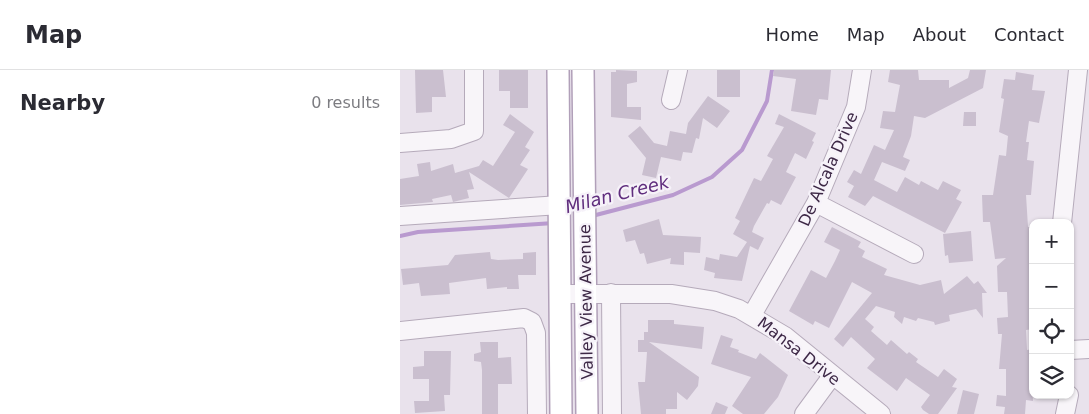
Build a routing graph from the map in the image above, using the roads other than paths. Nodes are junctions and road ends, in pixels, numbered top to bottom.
1 (474, 70) edge
2 (558, 70) edge
3 (583, 70) edge
4 (678, 70) edge
5 (862, 70) edge
6 (1078, 70) edge
7 (671, 100) dead end
8 (400, 143) edge
9 (816, 203) junction
10 (400, 216) edge
11 (560, 218) junction
12 (1062, 219) edge
13 (914, 254) dead end
14 (611, 293) junction
15 (560, 294) junction
16 (586, 294) junction
17 (752, 315) junction
18 (400, 332) edge
19 (1089, 349) edge
20 (1074, 350) edge
21 (832, 376) junction
22 (1068, 399) edge
23 (537, 414) edge
24 (561, 414) edge
25 (587, 414) edge
26 (612, 414) edge
27 (804, 414) edge
28 (881, 414) edge
29 (1064, 414) edge

1 - 8 street
2 - 11 main road, Valley View Avenue
3 - 16 main road, Valley View Avenue
4 - 7 street
5 - 9 street, De Alcala Drive
6 - 12 street
9 - 13 street
9 - 17 street, De Alcala Drive
10 - 11 street
11 - 15 main road, Valley View Avenue
14 - 16 street, Mansa Drive
14 - 17 street, Mansa Drive
14 - 26 street, Valley View Avenue
15 - 16 street, Mansa Drive
15 - 24 main road, Valley View Avenue
16 - 25 main road, Valley View Avenue
17 - 21 street, Mansa Drive
18 - 23 street
19 - 20 street
21 - 27 street
21 - 28 street, Mansa Drive
22 - 29 street

